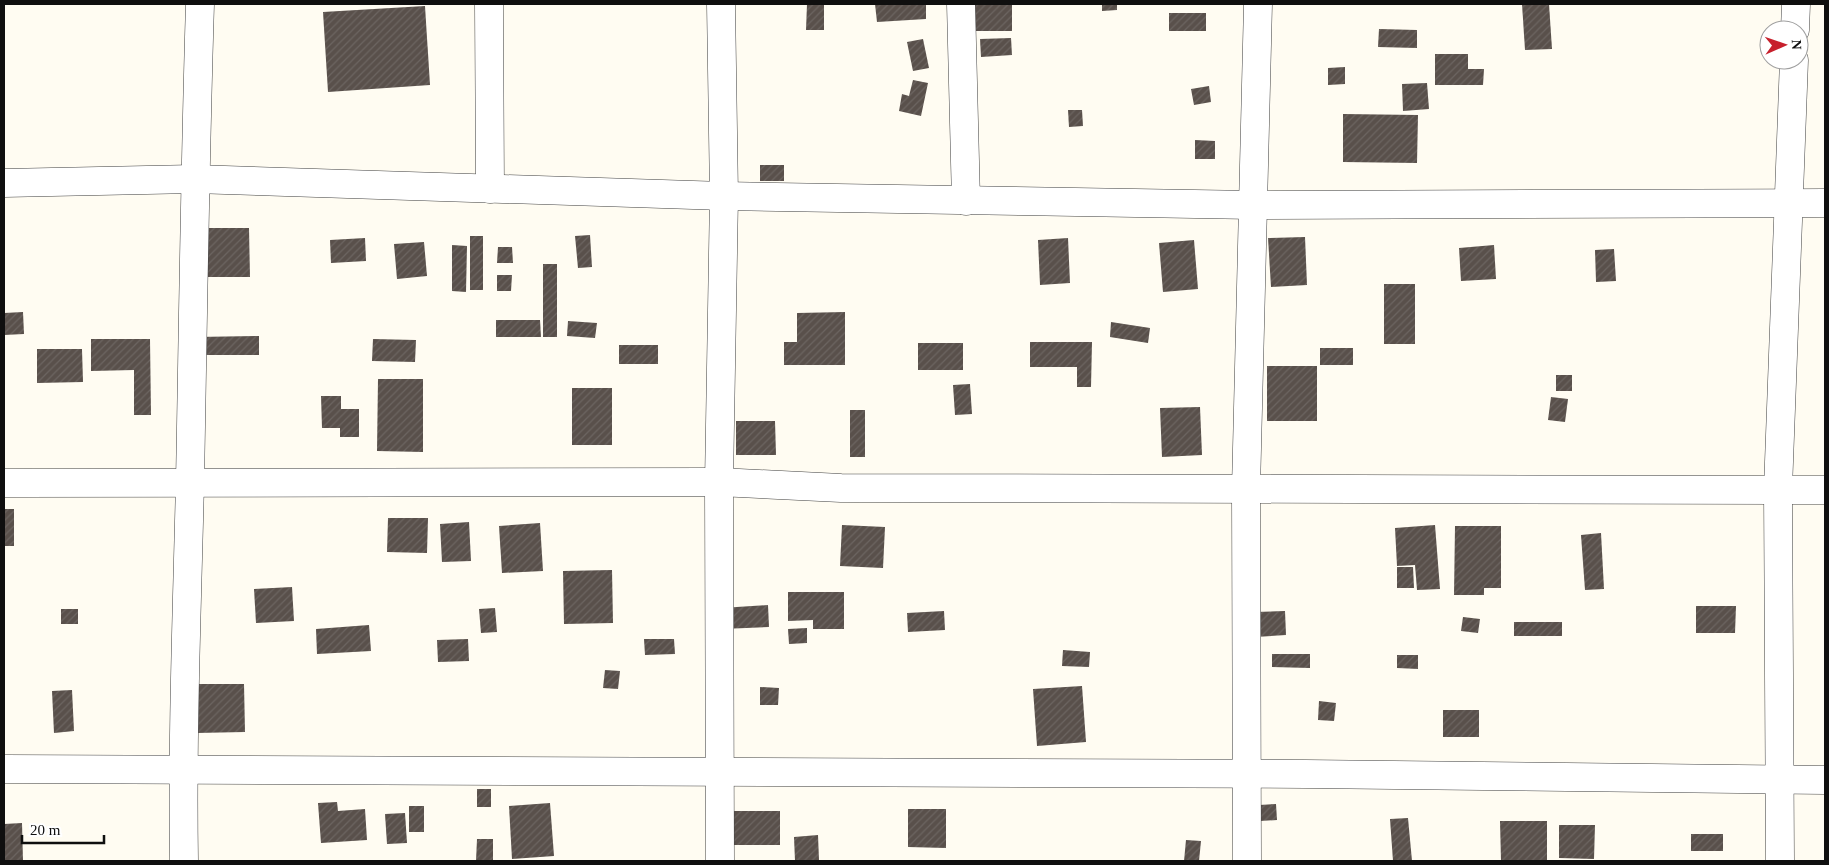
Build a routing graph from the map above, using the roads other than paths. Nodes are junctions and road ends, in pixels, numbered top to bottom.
1 (200, 4) edge
2 (489, 4) edge
3 (721, 4) edge
4 (961, 4) edge
5 (1258, 4) edge
6 (1796, 4) edge
7 (1796, 20) edge
8 (1794, 70) edge
9 (194, 179) junction
10 (4, 183) edge
11 (490, 189) junction
12 (724, 196) junction
13 (966, 201) junction
14 (1789, 203) junction
15 (1825, 203) edge
16 (1254, 205) junction
17 (190, 482) junction
18 (719, 482) junction
19 (4, 483) edge
20 (1246, 489) junction
21 (1778, 490) junction
22 (1825, 490) edge
23 (4, 769) edge
24 (182, 769) junction
25 (719, 772) junction
26 (1247, 774) junction
27 (1779, 780) junction
28 (1825, 780) edge
29 (184, 861) edge
30 (720, 861) edge
31 (1247, 861) edge
32 (1780, 861) edge

1 - 9 street
2 - 11 street
3 - 12 street
4 - 13 street
5 - 16 street
6 - 7 street
8 - 14 street
9 - 10 street
9 - 11 street
9 - 17 street
11 - 12 street
12 - 13 street
12 - 18 street
13 - 16 street
14 - 15 street
14 - 16 street
14 - 21 street
16 - 20 street
17 - 18 street
17 - 19 street
17 - 24 street
18 - 20 street
18 - 25 street
20 - 21 street
20 - 26 street
21 - 22 street
21 - 27 street
23 - 24 street
24 - 25 street
24 - 29 street
25 - 26 street
25 - 30 street
26 - 27 street
26 - 31 street
27 - 28 street
27 - 32 street

